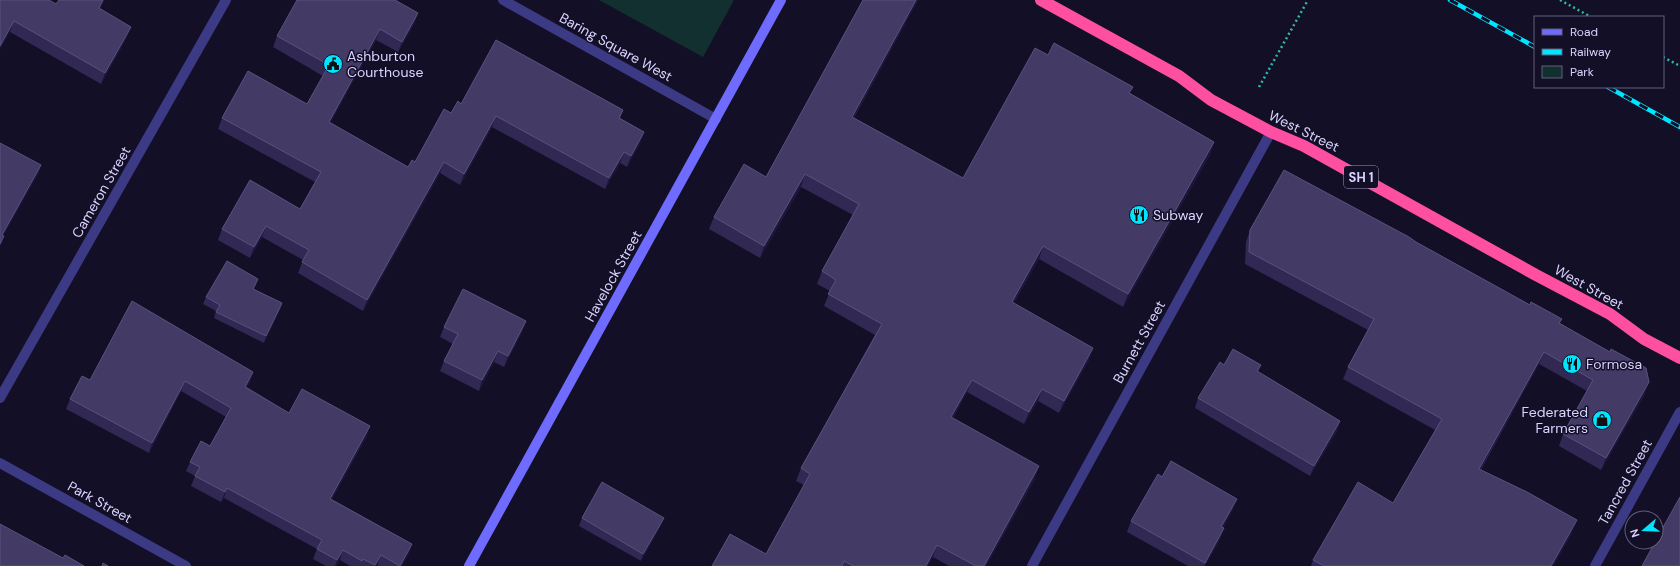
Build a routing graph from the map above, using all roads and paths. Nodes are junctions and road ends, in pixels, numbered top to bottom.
1 (226, 0) edge
2 (503, 0) edge
3 (781, 0) edge
4 (1041, 0) edge
5 (1308, 0) edge
6 (1560, 0) edge
7 (1589, 16) edge
8 (1664, 58) edge
9 (1680, 66) edge
10 (1259, 87) dead end
11 (716, 119) junction
12 (1271, 132) junction
13 (1680, 358) edge
14 (0, 398) edge
15 (1680, 412) edge
16 (0, 463) edge
17 (186, 566) edge
18 (469, 566) edge
19 (1032, 566) edge
20 (1595, 566) edge

1 - 14 street, Cameron Street
2 - 11 street, Baring Square West
3 - 11 street, Havelock Street
4 - 12 highway, West Street / SH 1
5 - 10 path
6 - 7 path
8 - 9 path
11 - 18 street, Havelock Street
12 - 13 highway, West Street / SH 1
12 - 19 street, Burnett Street
15 - 20 street, Tancred Street
16 - 17 street, Park Street

